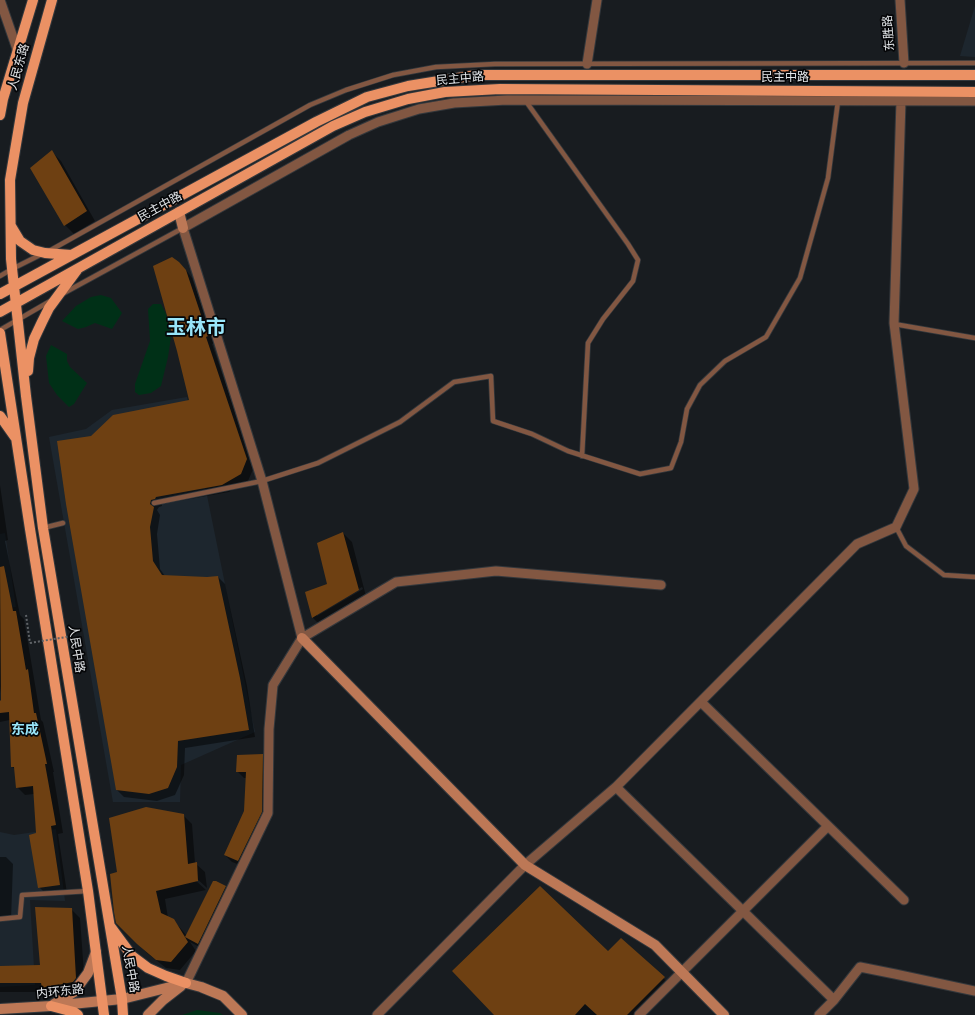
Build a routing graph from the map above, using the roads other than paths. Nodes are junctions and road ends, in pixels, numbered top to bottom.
1 (0, 0) edge
2 (33, 0) edge
3 (52, 0) edge
4 (597, 0) edge
5 (900, 0) edge
6 (17, 49) junction
7 (904, 63) junction
8 (975, 63) edge
9 (587, 64) junction
10 (975, 75) edge
11 (975, 92) edge
12 (525, 100) junction
13 (838, 101) junction
14 (901, 101) junction
15 (975, 101) edge
16 (0, 115) edge
17 (179, 212) junction
18 (10, 225) junction
19 (183, 228) junction
20 (45, 254) junction
21 (71, 255) junction
22 (79, 267) junction
23 (12, 269) junction
24 (0, 276) edge
25 (14, 286) junction
26 (0, 294) edge
27 (57, 297) junction
28 (16, 302) junction
29 (0, 312) edge
30 (18, 319) junction
31 (894, 324) junction
32 (0, 332) edge
33 (975, 338) edge
34 (26, 396) junction
35 (0, 416) edge
36 (16, 439) junction
37 (582, 456) junction
38 (262, 481) junction
39 (154, 503) dead end
40 (63, 523) dead end
41 (43, 528) junction
42 (896, 528) junction
43 (975, 577) edge
44 (661, 585) dead end
45 (302, 638) junction
46 (701, 702) junction
47 (616, 787) junction
48 (828, 826) junction
49 (524, 865) junction
50 (88, 891) junction
51 (904, 900) dead end
52 (743, 912) junction
53 (0, 919) edge
54 (108, 923) junction
55 (96, 952) junction
56 (682, 972) junction
57 (186, 983) junction
58 (975, 991) edge
59 (122, 999) junction
60 (102, 1000) junction
61 (834, 1000) junction
62 (51, 1006) junction
63 (0, 1009) edge
64 (78, 1015) edge
65 (104, 1015) edge
66 (123, 1015) edge
67 (148, 1015) edge
68 (242, 1015) edge
69 (377, 1015) edge
70 (639, 1015) edge
71 (724, 1015) edge
72 (819, 1015) edge

1 - 6 street
2 - 6 main road, 人民东路
3 - 18 main road, 人民东路
4 - 9 street
5 - 7 street, 东胜路
6 - 16 main road, 人民东路
7 - 8 lane
7 - 9 lane
9 - 20 lane
10 - 21 main road, 民主中路
11 - 17 main road, 民主中路
12 - 13 street
12 - 19 street
12 - 37 lane
13 - 14 street
13 - 37 lane
14 - 15 street
14 - 31 street
17 - 19 street
17 - 22 main road, 民主中路
18 - 20 main road
18 - 23 main road, 人民东路
19 - 27 lane
19 - 38 street
20 - 21 main road
20 - 23 lane
21 - 25 main road, 民主中路
22 - 27 main road
22 - 28 main road, 民主中路
23 - 24 lane
23 - 25 main road, 人民东路
25 - 26 main road, 民主中路
25 - 28 main road, 人民中路
27 - 30 lane
27 - 34 main road
28 - 29 main road, 民主中路
28 - 30 main road, 人民中路
30 - 32 lane
30 - 34 main road, 人民中路
31 - 33 lane
31 - 42 street
32 - 36 main road
34 - 41 main road, 人民中路
35 - 36 main road
36 - 50 main road
37 - 38 lane
38 - 39 lane
38 - 45 street
40 - 41 lane
41 - 54 main road, 人民中路
42 - 43 lane
42 - 46 street
44 - 45 street
45 - 49 street
45 - 57 street
46 - 47 street
46 - 48 street
47 - 49 street
47 - 52 street
48 - 51 street
48 - 52 street
49 - 56 street
49 - 69 street
50 - 53 lane
50 - 55 main road
52 - 56 street
52 - 61 street
54 - 57 main road
54 - 59 main road, 人民中路
55 - 60 main road
55 - 62 street
56 - 70 street
56 - 71 street
57 - 59 street, 内环东路
57 - 67 street
57 - 68 street
58 - 61 street
59 - 60 street, 内环东路
59 - 66 main road, 人民中路
60 - 62 street, 内环东路
60 - 65 main road
61 - 72 street
62 - 63 street, 内环东路
62 - 64 main road

